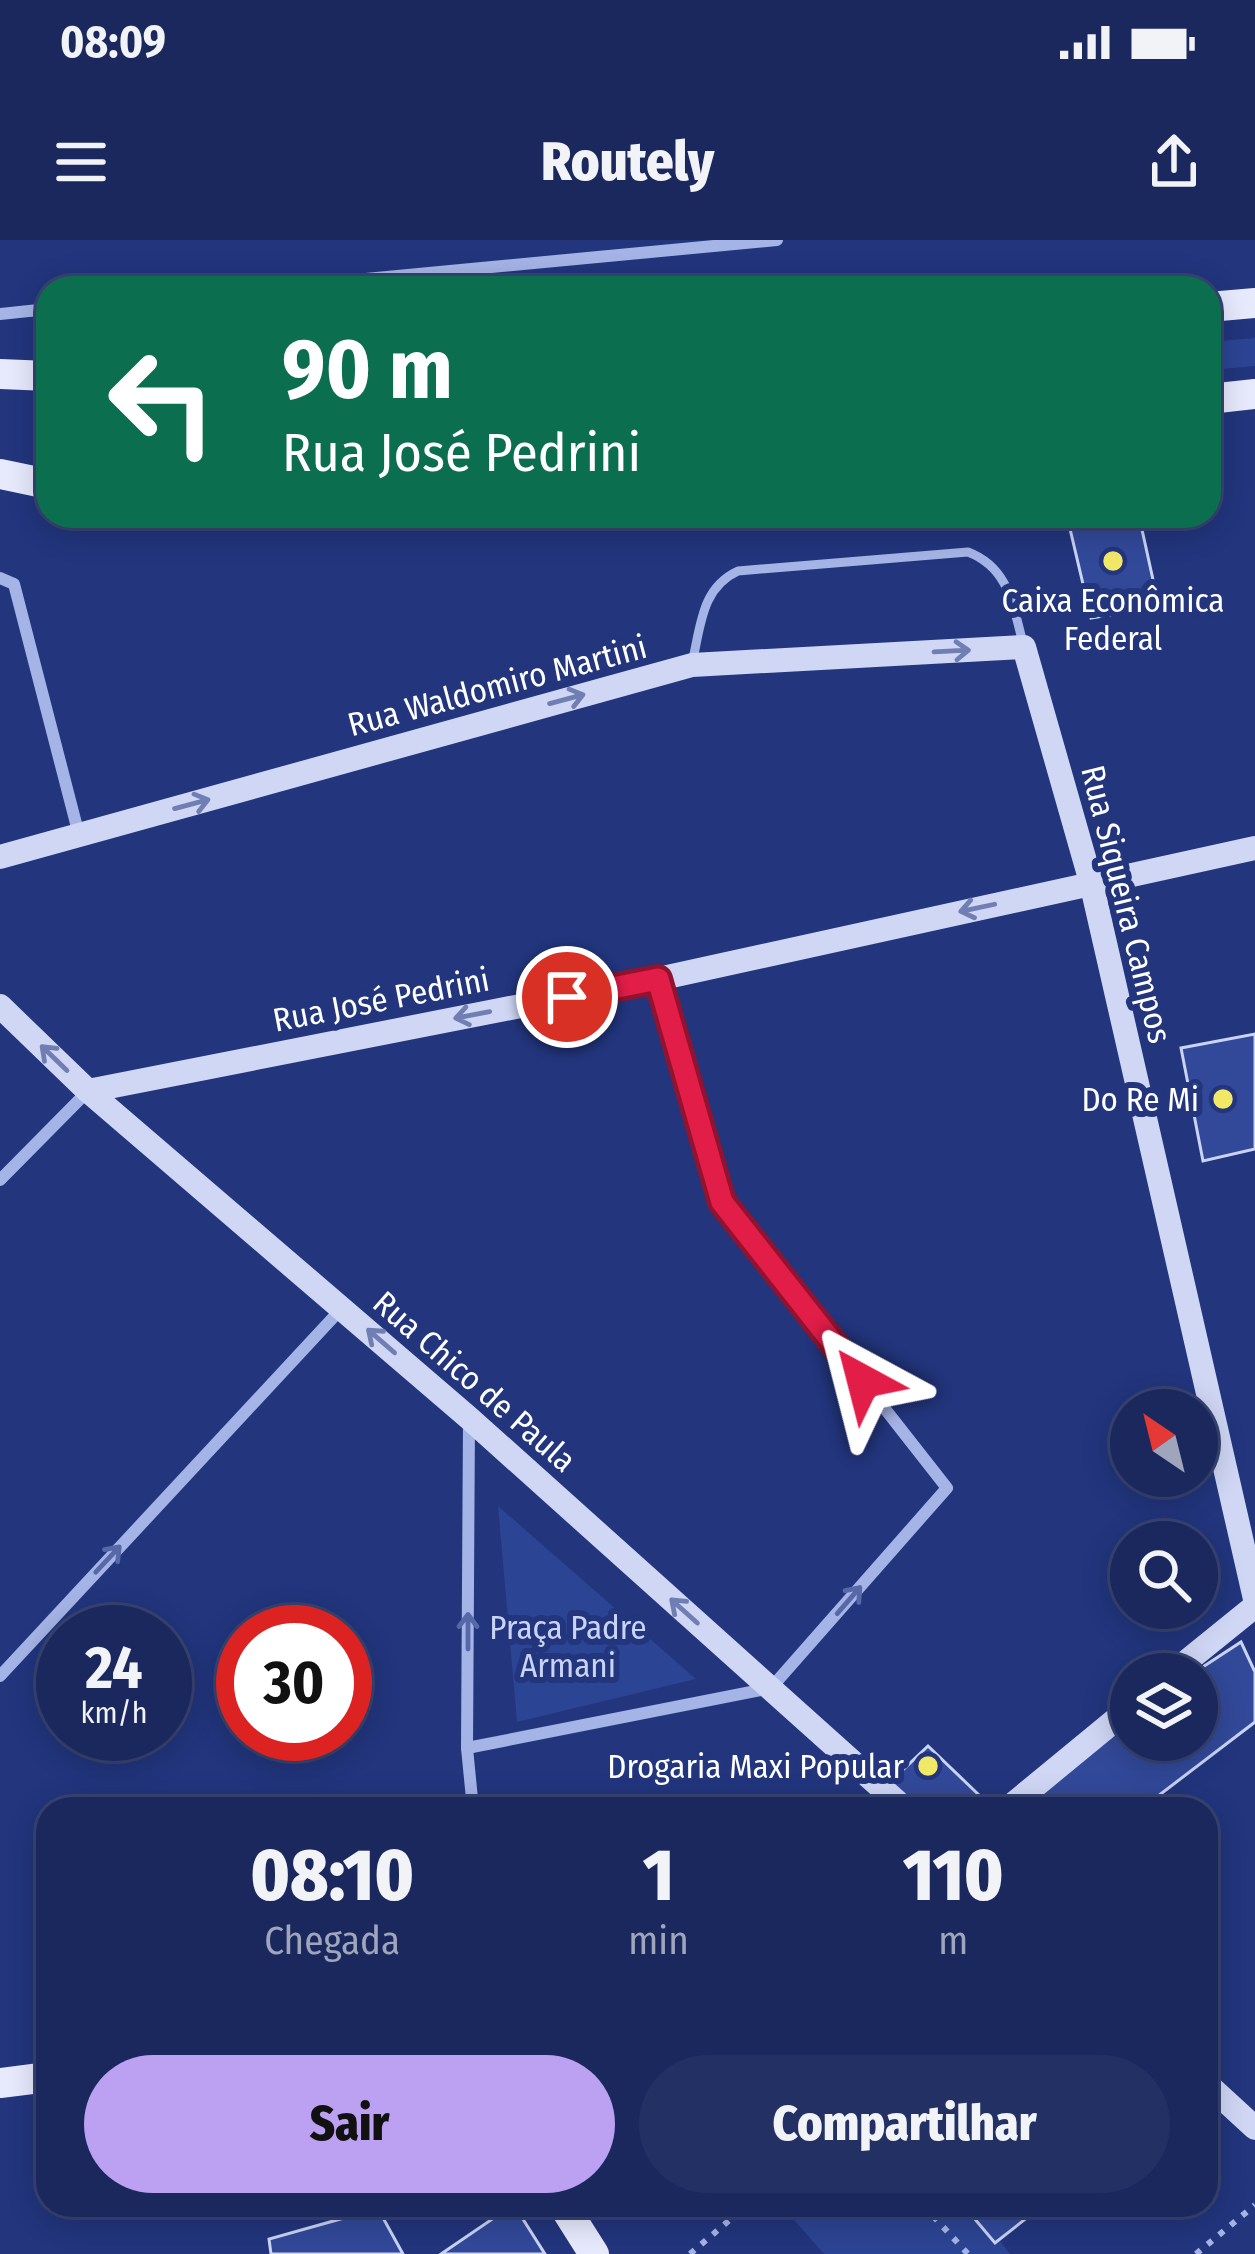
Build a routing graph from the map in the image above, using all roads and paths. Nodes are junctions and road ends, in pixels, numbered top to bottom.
1 (777, 240) edge
2 (759, 241) edge
3 (396, 276) edge
4 (1255, 303) edge
5 (1221, 306) edge
6 (36, 310) edge
7 (0, 314) edge
8 (0, 374) edge
9 (36, 376) edge
10 (1255, 394) edge
11 (1221, 398) edge
12 (0, 474) edge
13 (36, 482) edge
14 (0, 578) edge
15 (1024, 646) junction
16 (692, 665) junction
17 (79, 835) junction
18 (1255, 848) edge
19 (0, 857) edge
20 (1091, 882) junction
21 (658, 979) junction
22 (0, 1006) edge
23 (88, 1091) junction
24 (0, 1180) edge
25 (342, 1308) junction
26 (469, 1418) junction
27 (1255, 1603) edge
28 (1196, 1653) edge
29 (0, 1676) edge
30 (772, 1688) junction
31 (1110, 1724) edge
32 (467, 1748) junction
33 (472, 1797) edge
34 (892, 1797) edge
35 (1022, 1797) edge
36 (36, 2078) edge
37 (0, 2083) edge
38 (1218, 2094) edge
39 (1255, 2128) edge
40 (1255, 2205) edge
41 (571, 2217) edge
42 (733, 2217) edge
43 (934, 2217) edge
44 (594, 2254) edge
45 (690, 2254) edge
46 (968, 2254) edge
47 (1196, 2254) edge

1 - 2 street
2 - 3 street
4 - 5 main road
6 - 7 street
8 - 9 main road
10 - 11 main road
12 - 13 main road
14 - 17 street
16 -> 15 main road, Rua Waldomiro Martini
15 - 16 lane
15 - 20 main road, Rua Siqueira Campos
17 -> 16 main road, Rua Waldomiro Martini
17 - 19 main road, Rua Waldomiro Martini
18 - 20 main road, Rua José Pedrini
20 -> 21 main road, Rua José Pedrini
20 - 27 main road, Rua Siqueira Campos
21 -> 23 main road, Rua José Pedrini
30 -> 21 street
23 -> 22 main road, Rua Chico de Paula
23 - 24 street
23 - 25 main road, Rua Chico de Paula
26 -> 25 main road, Rua Chico de Paula
29 -> 25 street
30 -> 26 main road, Rua Chico de Paula
32 -> 26 street
27 - 28 main road
30 - 32 street
30 - 34 main road, Rua Chico de Paula
31 - 35 main road
32 - 33 street
36 - 37 main road
38 - 39 main road
40 - 47 path
41 - 44 main road
42 - 45 path
43 - 46 path

